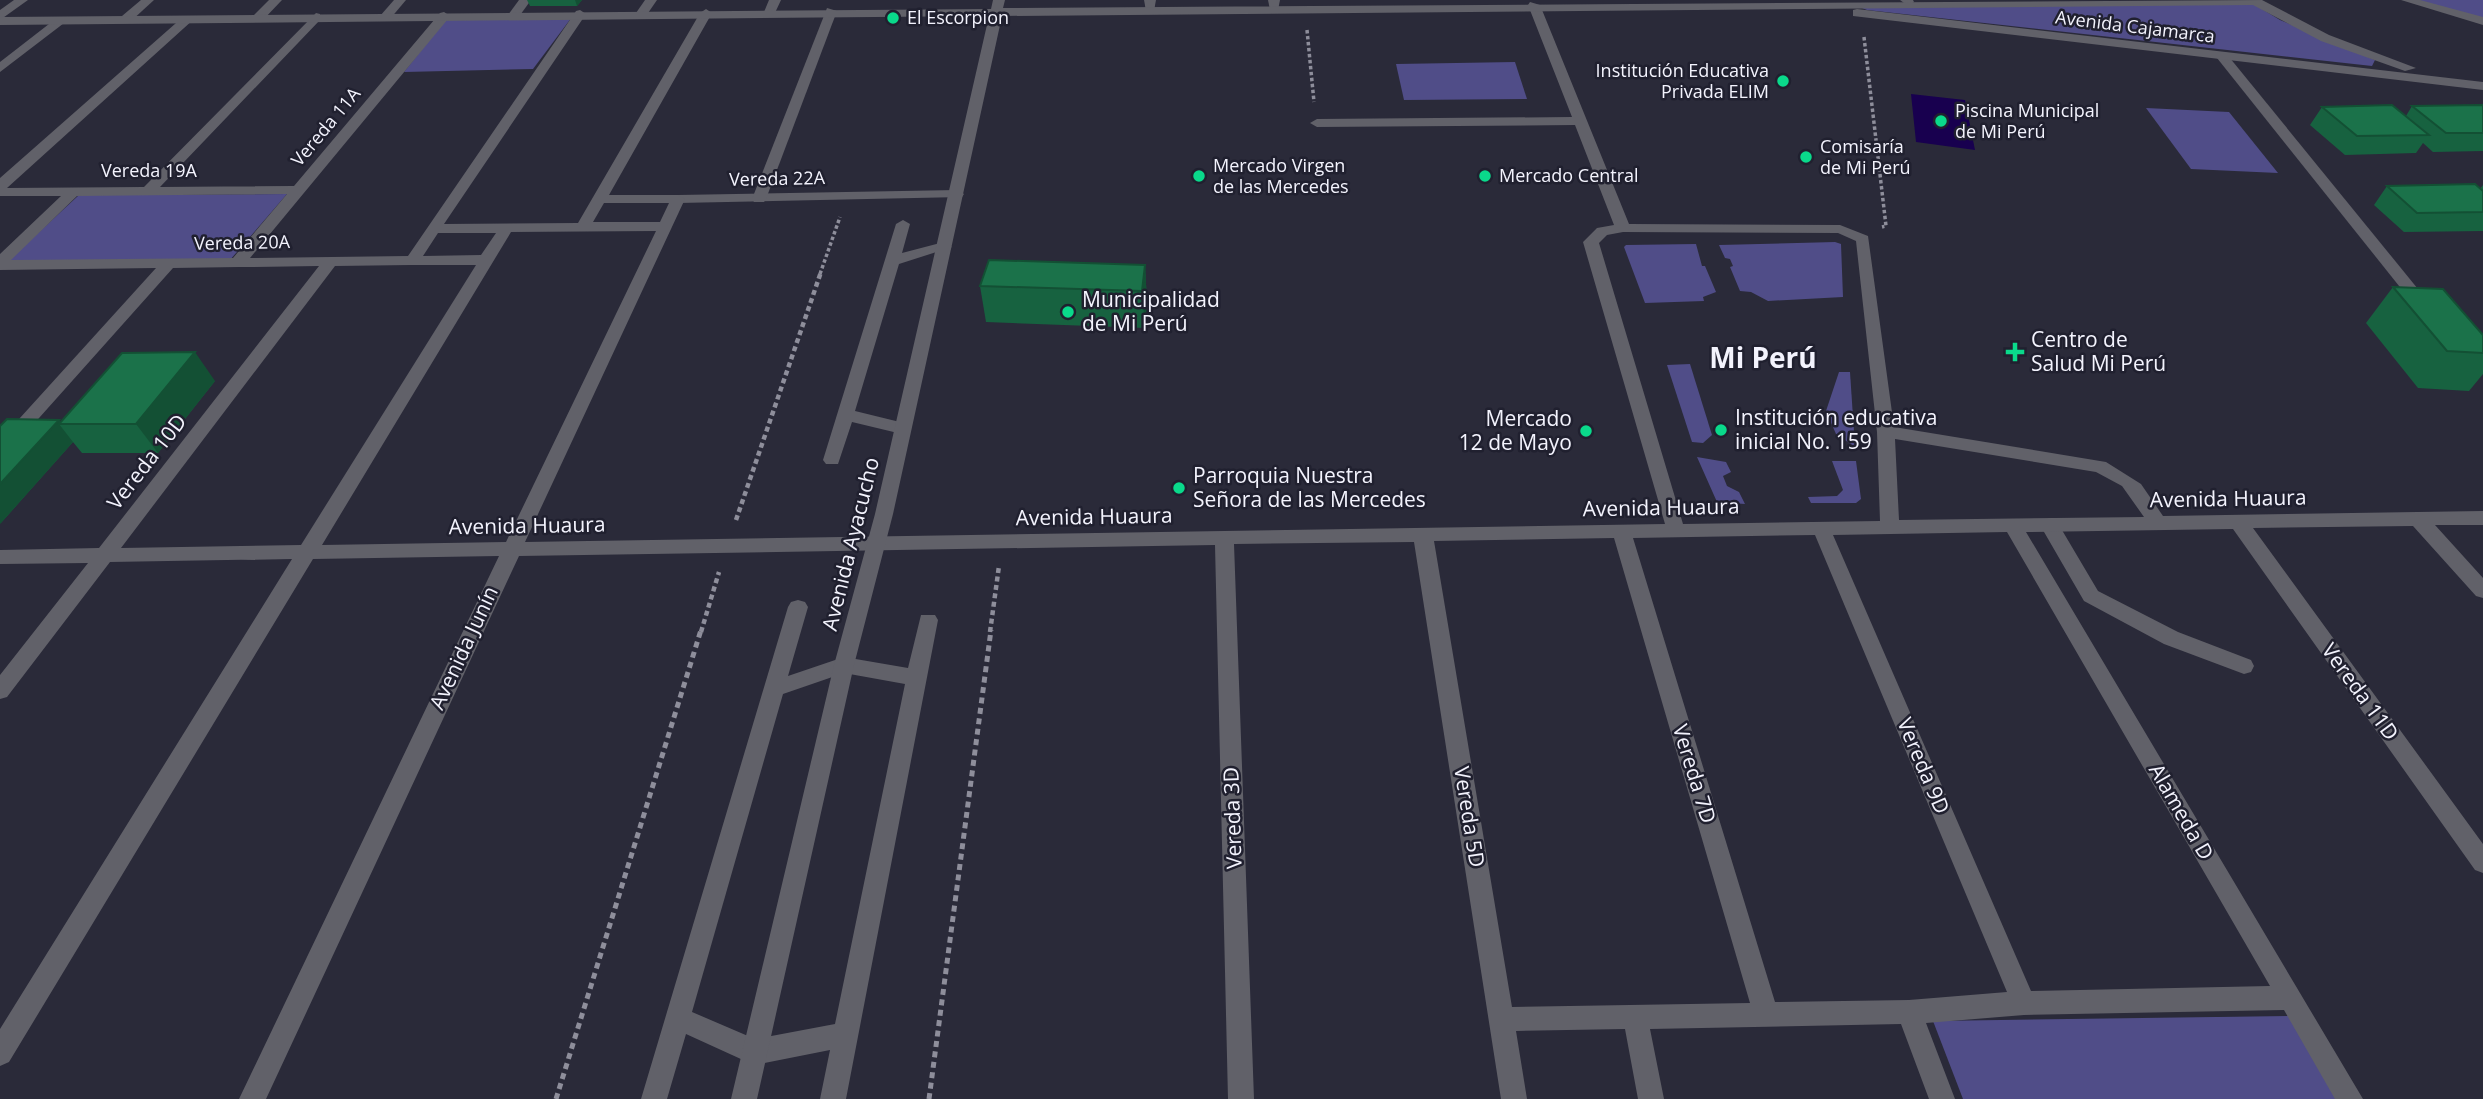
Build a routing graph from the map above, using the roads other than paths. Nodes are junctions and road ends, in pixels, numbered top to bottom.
1 (22, 0) edge
2 (148, 0) edge
3 (276, 0) edge
4 (400, 0) edge
5 (525, 0) edge
6 (651, 0) edge
7 (2254, 0) edge
8 (2407, 0) edge
9 (1907, 1) edge
10 (2031, 1) edge
11 (1400, 3) edge
12 (1545, 3) edge
13 (1783, 3) junction
14 (1150, 4) edge
15 (1274, 4) edge
16 (998, 5) edge
17 (773, 6) edge
18 (831, 11) junction
19 (642, 13) junction
20 (706, 13) junction
21 (580, 14) junction
22 (514, 15) junction
23 (386, 16) junction
24 (444, 16) junction
25 (316, 17) junction
26 (0, 18) edge
27 (258, 18) junction
28 (125, 19) junction
29 (188, 19) junction
30 (62, 20) junction
31 (2483, 21) edge
32 (2221, 55) junction
33 (0, 68) edge
34 (2455, 82) junction
35 (2483, 86) edge
36 (1580, 121) junction
37 (1317, 124) road end
38 (0, 186) edge
39 (149, 190) junction
40 (299, 190) junction
41 (74, 191) junction
42 (0, 192) edge
43 (957, 194) junction
44 (759, 198) junction
45 (598, 199) junction
46 (678, 199) junction
47 (903, 224) dead end
48 (664, 226) junction
49 (583, 227) junction
50 (506, 228) junction
51 (1623, 228) junction
52 (433, 229) junction
53 (944, 247) junction
54 (485, 260) junction
55 (330, 261) junction
56 (412, 261) junction
57 (891, 261) junction
58 (237, 262) junction
59 (0, 263) edge
60 (169, 263) junction
61 (2431, 316) edge
62 (846, 415) junction
63 (902, 428) junction
64 (1886, 432) junction
65 (0, 451) edge
66 (832, 460) dead end
67 (2483, 518) edge
68 (2418, 519) junction
69 (2238, 522) junction
70 (2157, 523) junction
71 (2012, 525) junction
72 (2049, 525) junction
73 (1890, 527) junction
74 (1821, 528) junction
75 (1676, 531) junction
76 (1622, 532) junction
77 (1423, 535) junction
78 (1224, 538) junction
79 (877, 543) junction
80 (510, 549) junction
81 (309, 552) junction
82 (104, 556) junction
83 (0, 557) edge
84 (2483, 591) edge
85 (798, 607) dead end
86 (928, 620) dead end
87 (844, 664) junction
88 (2244, 666) dead end
89 (916, 678) junction
90 (774, 690) junction
91 (0, 691) edge
92 (2483, 863) edge
93 (2290, 998) junction
94 (2024, 1003) junction
95 (1909, 1012) junction
96 (1766, 1016) junction
97 (1635, 1017) junction
98 (680, 1019) junction
99 (1501, 1019) junction
100 (846, 1034) junction
101 (2, 1047) edge
102 (754, 1052) junction
103 (252, 1099) edge
104 (654, 1099) edge
105 (744, 1099) edge
106 (833, 1099) edge
107 (1241, 1099) edge
108 (1514, 1099) edge
109 (1651, 1099) edge
110 (1942, 1099) edge
111 (2350, 1099) edge

1 - 26 street
2 - 28 street
3 - 27 street
4 - 23 street
5 - 22 street
6 - 19 street
7 - 10 street
7 - 34 street
8 - 31 street
9 - 10 street
9 - 13 street
11 - 12 street
11 - 15 street
12 - 13 street
12 - 36 street
13 - 32 street, Avenida Cajamarca
14 - 15 street
14 - 16 street
16 - 18 street
16 - 43 street, Avenida Ayacucho
17 - 18 street
17 - 20 street
18 - 44 street
19 - 20 street
19 - 21 street
20 - 45 street
21 - 22 street
21 - 52 street
22 - 24 street
23 - 24 street
23 - 25 street
24 - 40 street, Vereda 11A
25 - 27 street
25 - 39 street
26 - 30 street
27 - 29 street
28 - 29 street
28 - 30 street
29 - 38 street
30 - 33 street
32 - 34 street, Avenida Cajamarca
32 - 61 street
34 - 35 street, Avenida Cajamarca
36 - 37 street
36 - 51 street
39 - 40 street, Vereda 19A
39 - 41 street, Vereda 19A
40 - 58 street, Vereda 11A
41 - 42 street, Vereda 19A
41 - 59 street
43 - 44 street, Vereda 22A
43 - 53 street, Avenida Ayacucho
44 - 46 street, Vereda 22A
45 - 46 street, Vereda 22A
45 - 49 street
46 - 48 street, Avenida Junín
47 - 57 street
48 - 49 street
48 - 80 street, Avenida Junín
49 - 50 street
50 - 52 street
50 - 54 street
51 - 64 street
51 - 75 street
52 - 56 street
53 - 57 street
53 - 63 street, Avenida Ayacucho
54 - 56 street, Vereda 20A
54 - 81 street
55 - 56 street, Vereda 20A
55 - 58 street, Vereda 20A
55 - 82 street, Vereda 10D
57 - 62 street
58 - 60 street, Vereda 20A
59 - 60 street, Vereda 20A
60 - 65 street
62 - 63 street
62 - 66 street
63 - 79 street, Avenida Ayacucho
64 - 70 street
64 - 73 street
67 - 68 street, Avenida Huaura
68 - 69 street, Avenida Huaura
68 - 84 street
69 - 70 street, Avenida Huaura
69 - 92 street, Vereda 11D
70 - 72 street, Avenida Huaura
71 - 72 street, Avenida Huaura
71 - 73 street, Avenida Huaura
71 - 93 street, Alameda D
72 - 88 street
73 - 74 street, Avenida Huaura
74 - 75 street, Avenida Huaura
74 - 94 street, Vereda 9D
75 - 76 street, Avenida Huaura
76 - 77 street, Avenida Huaura
76 - 96 street, Vereda 7D
77 - 78 street, Avenida Huaura
77 - 99 street, Vereda 5D
78 - 79 street, Avenida Huaura
78 - 107 street, Vereda 3D
79 - 80 street, Avenida Huaura
79 - 87 street, Avenida Ayacucho
80 - 81 street, Avenida Huaura
80 - 103 street, Avenida Junín
81 - 82 street, Avenida Huaura
81 - 101 street
82 - 83 street, Avenida Huaura
82 - 91 street, Vereda 10D
85 - 90 street
86 - 89 street
87 - 89 street
87 - 90 street
87 - 102 street, Avenida Ayacucho
89 - 100 street
90 - 98 street
93 - 94 street
93 - 111 street, Alameda D
94 - 95 street
95 - 96 street
95 - 110 street
96 - 97 street
97 - 99 street
97 - 109 street
98 - 102 street
98 - 104 street
99 - 108 street, Vereda 5D
100 - 102 street
100 - 106 street
102 - 105 street, Avenida Ayacucho

